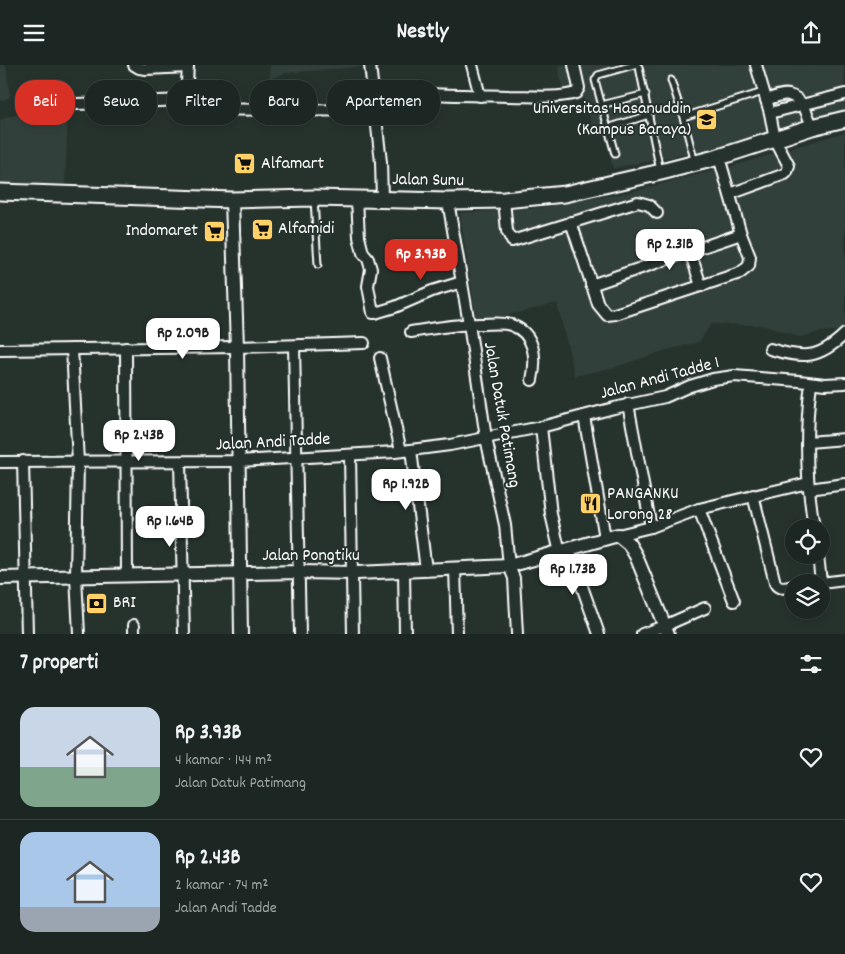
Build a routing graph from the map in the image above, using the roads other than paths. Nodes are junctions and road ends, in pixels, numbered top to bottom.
1 (134, 65) edge
2 (370, 65) edge
3 (472, 65) edge
4 (574, 65) edge
5 (636, 65) edge
6 (756, 65) edge
7 (188, 66) edge
8 (188, 80) edge
9 (372, 80) edge
10 (671, 80) dead end
11 (440, 94) edge
12 (646, 94) junction
13 (845, 94) edge
14 (480, 95) junction
15 (765, 96) junction
16 (167, 104) edge
17 (75, 105) edge
18 (602, 105) junction
19 (803, 105) junction
20 (240, 106) edge
21 (327, 109) edge
22 (770, 113) junction
23 (648, 115) junction
24 (683, 117) junction
25 (845, 119) edge
26 (377, 125) edge
27 (812, 127) junction
28 (607, 128) junction
29 (775, 140) junction
30 (615, 154) dead end
31 (719, 157) junction
32 (695, 163) junction
33 (660, 172) junction
34 (0, 192) edge
35 (730, 194) junction
36 (314, 198) junction
37 (357, 199) junction
38 (382, 199) junction
39 (232, 200) junction
40 (504, 200) junction
41 (448, 201) junction
42 (657, 213) dead end
43 (571, 222) junction
44 (741, 234) junction
45 (690, 251) junction
46 (318, 265) dead end
47 (462, 282) junction
48 (591, 285) junction
49 (701, 286) junction
50 (469, 324) junction
51 (411, 332) dead end
52 (845, 334) edge
53 (364, 343) dead end
54 (294, 346) junction
55 (236, 347) junction
56 (72, 349) junction
57 (126, 349) junction
58 (770, 349) dead end
59 (0, 350) edge
60 (380, 358) dead end
61 (532, 380) dead end
62 (811, 383) junction
63 (845, 383) edge
64 (628, 404) junction
65 (584, 416) junction
66 (541, 427) junction
67 (486, 438) junction
68 (845, 439) edge
69 (808, 442) junction
70 (406, 450) junction
71 (350, 455) junction
72 (296, 459) junction
73 (22, 461) junction
74 (238, 461) junction
75 (0, 462) edge
76 (78, 462) junction
77 (127, 462) junction
78 (180, 462) junction
79 (845, 485) edge
80 (808, 486) junction
81 (753, 495) junction
82 (699, 509) junction
83 (813, 519) edge
84 (651, 527) junction
85 (618, 535) junction
86 (605, 538) junction
87 (565, 551) junction
88 (509, 566) junction
89 (455, 569) junction
90 (426, 570) junction
91 (404, 571) junction
92 (300, 572) junction
93 (352, 573) junction
94 (240, 574) junction
95 (127, 575) junction
96 (183, 575) junction
97 (24, 577) junction
98 (76, 577) junction
99 (0, 578) edge
100 (845, 580) edge
101 (830, 581) edge
102 (785, 587) edge
103 (734, 601) dead end
104 (705, 608) dead end
105 (666, 630) edge
106 (27, 634) edge
107 (79, 634) edge
108 (184, 634) edge
109 (241, 634) edge
110 (300, 634) edge
111 (353, 634) edge
112 (406, 634) edge
113 (458, 634) edge
114 (517, 634) edge
115 (600, 634) edge
116 (642, 634) edge

1 - 7 street
2 - 9 street
3 - 14 street
4 - 14 street
5 - 12 lane
5 - 18 lane
6 - 15 street
7 - 8 street
10 - 24 lane
11 - 14 street
12 - 18 lane
12 - 23 lane
13 - 19 street
15 - 19 street
15 - 22 street
15 - 24 lane
16 - 17 street
18 - 28 lane
19 - 22 street
19 - 27 street
20 - 21 street
22 - 29 street
23 - 28 lane
23 - 33 lane
24 - 32 lane
25 - 27 main road, Jalan Sunu
26 - 38 street
27 - 29 main road, Jalan Sunu
28 - 30 lane
29 - 31 main road, Jalan Sunu
29 - 35 street
31 - 32 main road, Jalan Sunu
31 - 35 street
32 - 33 main road, Jalan Sunu
33 - 40 main road, Jalan Sunu
34 - 39 main road, Jalan Sunu
35 - 44 street
36 - 37 main road, Jalan Sunu
36 - 39 main road, Jalan Sunu
36 - 46 lane
37 - 38 main road, Jalan Sunu
37 - 47 street
38 - 41 main road, Jalan Sunu
39 - 55 street
40 - 41 main road, Jalan Sunu
40 - 43 street
41 - 47 street, Jalan Datuk Patimang
42 - 43 street
43 - 48 street
44 - 45 street
44 - 49 street
45 - 48 street
45 - 49 street
47 - 50 street, Jalan Datuk Patimang
48 - 49 street
50 - 51 street
50 - 61 street
50 - 67 street, Jalan Datuk Patimang
52 - 58 street
53 - 54 street
54 - 55 street
54 - 72 street
55 - 57 street
55 - 74 street
56 - 57 street
56 - 59 street
56 - 76 street
57 - 77 street
60 - 70 street
62 - 63 street, Jalan Andi Tadde 1
62 - 64 street, Jalan Andi Tadde 1
62 - 69 street
64 - 65 street, Jalan Andi Tadde 1
64 - 84 street
65 - 66 street, Jalan Andi Tadde 1
65 - 86 street
66 - 67 street, Jalan Andi Tadde 1
66 - 87 street
67 - 70 street, Jalan Andi Tadde
67 - 88 street, Jalan Datuk Patimang
68 - 69 street
69 - 80 street
70 - 71 street, Jalan Andi Tadde
70 - 90 street
71 - 72 street, Jalan Andi Tadde
71 - 93 street
72 - 74 street, Jalan Andi Tadde
72 - 92 street
73 - 75 street, Jalan Andi Tadde
73 - 76 street, Jalan Andi Tadde
73 - 97 street
74 - 78 street, Jalan Andi Tadde
74 - 94 street
76 - 77 street, Jalan Andi Tadde
76 - 98 street
77 - 78 street, Jalan Andi Tadde
77 - 95 street
78 - 96 street
79 - 80 street
80 - 81 street
80 - 83 street
81 - 82 street
81 - 102 street
82 - 84 street
82 - 103 street
84 - 85 street
85 - 86 street, Jalan Pongtiku
85 - 105 street
86 - 87 street, Jalan Pongtiku
87 - 88 street, Jalan Pongtiku
87 - 115 street
88 - 89 street, Jalan Pongtiku
88 - 114 street, Jalan Datuk Patimang
89 - 90 street, Jalan Pongtiku
89 - 113 street
90 - 91 street, Jalan Pongtiku
91 - 93 street, Jalan Pongtiku
91 - 112 street
92 - 93 street, Jalan Pongtiku
92 - 94 street, Jalan Pongtiku
92 - 110 street
93 - 111 street
94 - 96 street, Jalan Pongtiku
94 - 109 street
95 - 96 street, Jalan Pongtiku
95 - 98 street, Jalan Pongtiku
96 - 108 street
97 - 98 street, Jalan Pongtiku
97 - 99 street, Jalan Pongtiku
97 - 106 street
98 - 107 street
100 - 101 street
104 - 105 street
105 - 116 street

